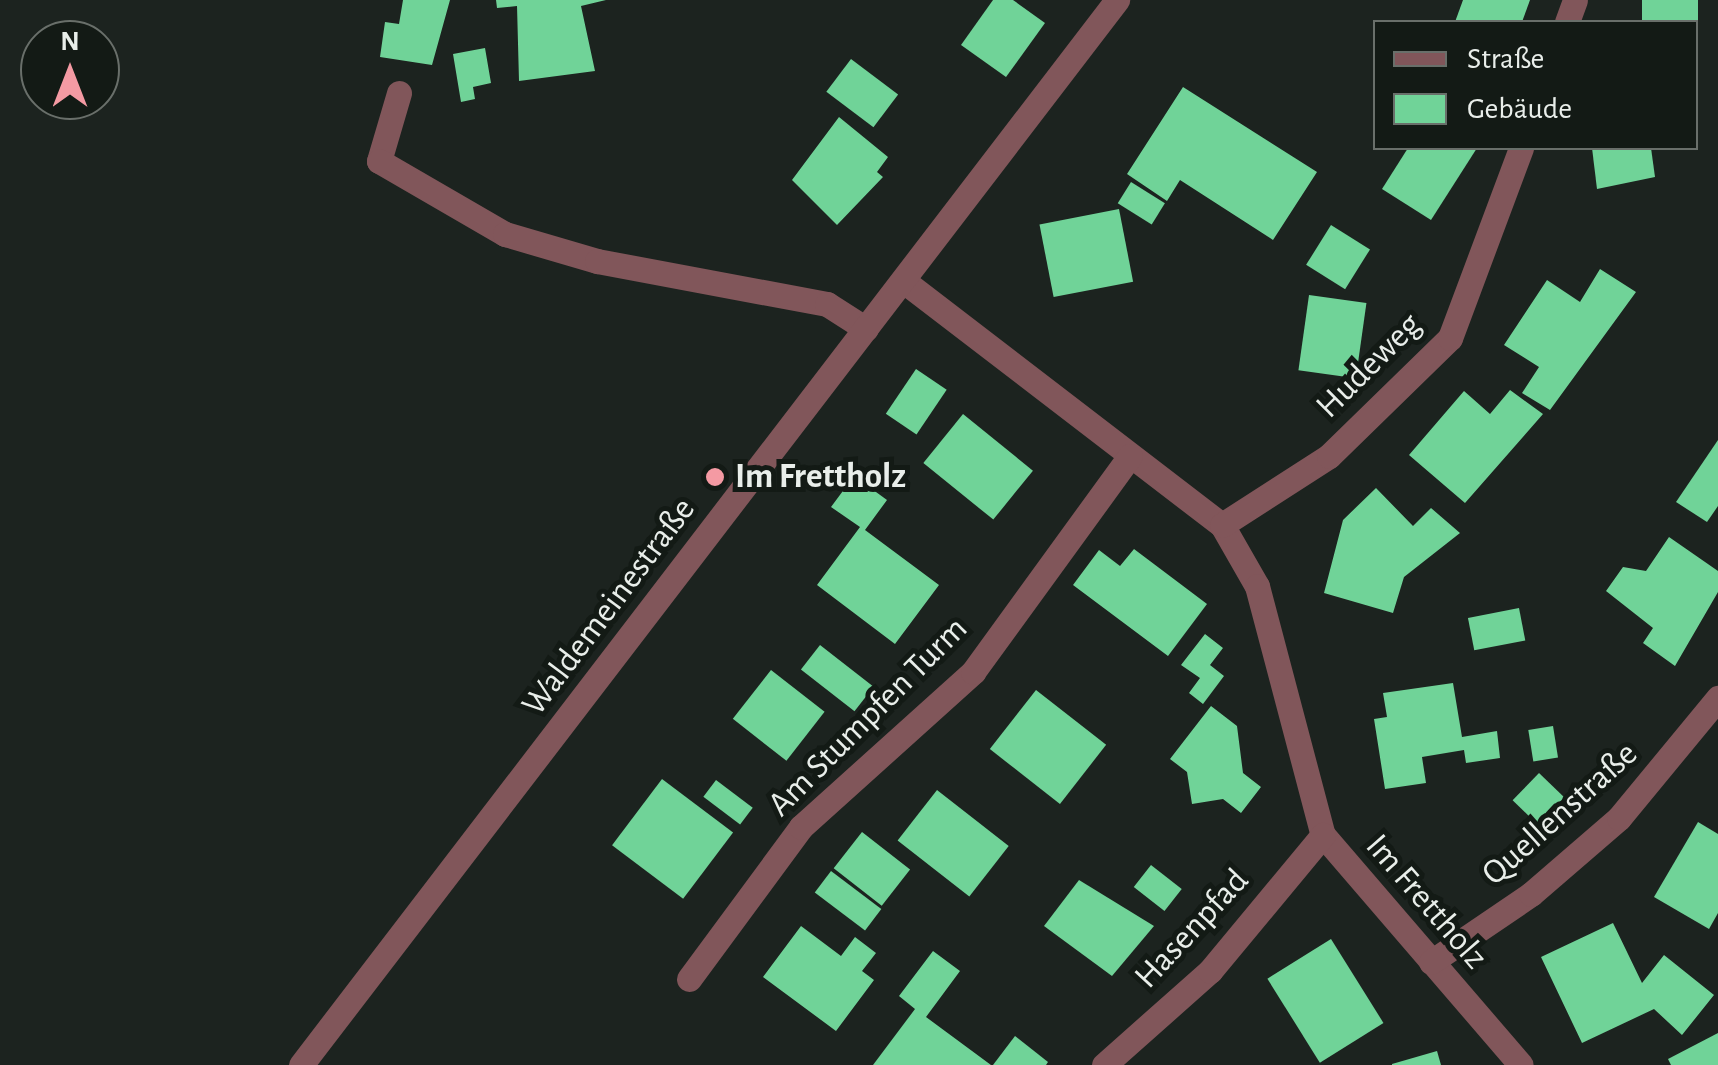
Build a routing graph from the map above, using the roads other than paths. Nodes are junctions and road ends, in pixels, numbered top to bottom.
1 (1117, 0) edge
2 (399, 92) dead end
3 (1519, 150) edge
4 (905, 282) junction
5 (866, 329) junction
6 (1130, 456) junction
7 (1222, 524) junction
8 (1718, 698) edge
9 (1323, 835) junction
10 (1431, 962) junction
11 (689, 978) dead end
12 (301, 1065) edge
13 (1104, 1065) edge
14 (1521, 1065) edge

1 - 4 street, Waldemeinestraße
2 - 5 street
3 - 7 street, Hudeweg
4 - 5 street, Waldemeinestraße
4 - 6 street, Im Frettholz
5 - 12 street, Waldemeinestraße
6 - 7 street, Im Frettholz
6 - 11 street, Am Stumpfen Turm
7 - 9 street, Im Frettholz
8 - 10 street, Quellenstraße
9 - 10 street, Im Frettholz
9 - 13 street, Hasenpfad
10 - 14 street, Im Frettholz

